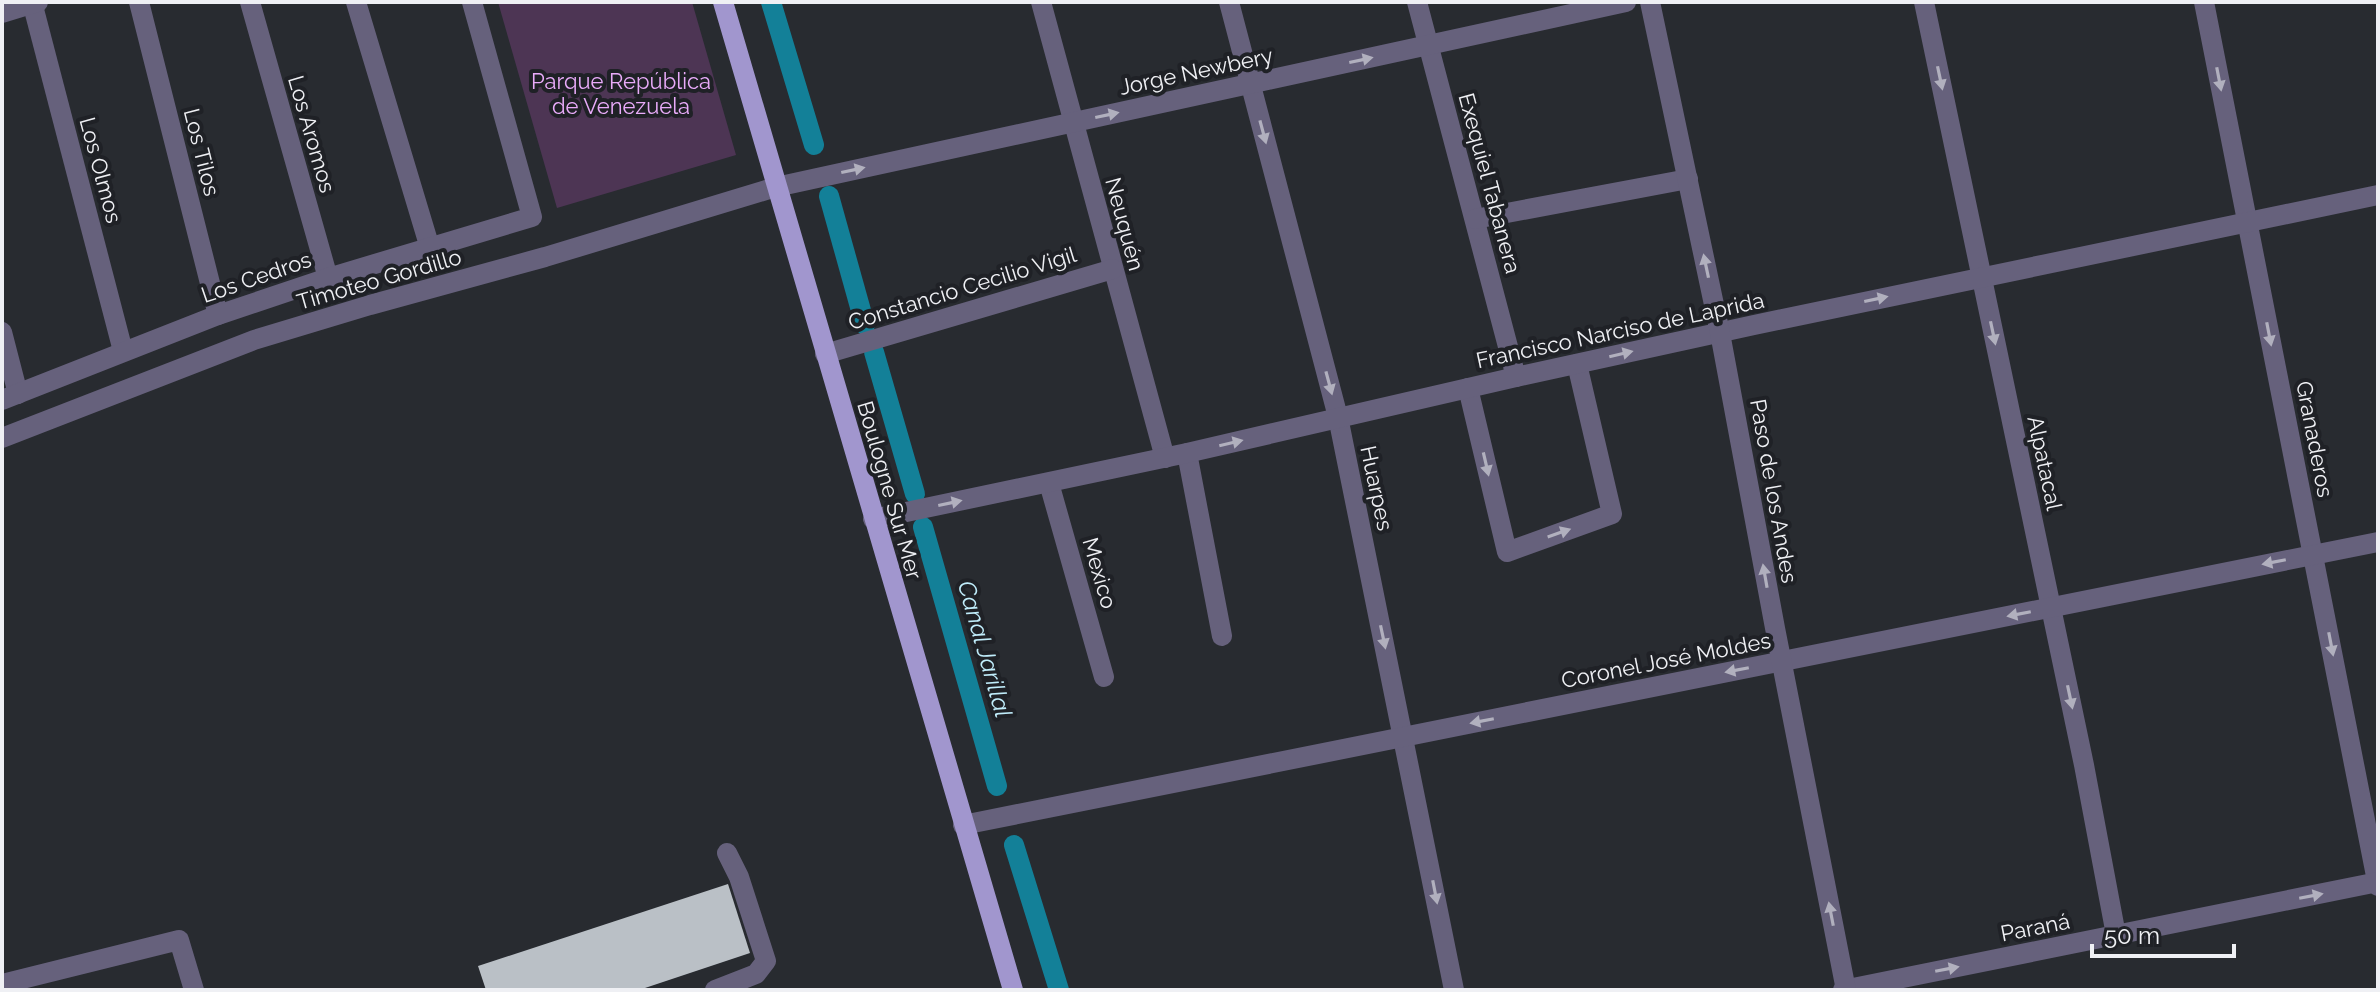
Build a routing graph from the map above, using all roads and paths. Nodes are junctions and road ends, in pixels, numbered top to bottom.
1 (139, 2) edge
2 (250, 2) edge
3 (356, 2) edge
4 (472, 2) edge
5 (723, 2) edge
6 (1041, 2) edge
7 (1229, 2) edge
8 (1417, 2) edge
9 (1626, 2) edge
10 (1650, 2) edge
11 (1924, 2) edge
12 (2204, 2) edge
13 (34, 3) edge
14 (2, 13) edge
15 (1428, 45) junction
16 (1250, 84) junction
17 (1073, 122) junction
18 (1688, 179) junction
19 (776, 187) junction
20 (2378, 195) edge
21 (1475, 219) junction
22 (2247, 222) junction
23 (430, 248) junction
24 (1113, 269) junction
25 (328, 278) junction
26 (1981, 278) junction
27 (218, 315) junction
28 (2, 332) edge
29 (1720, 333) junction
30 (123, 351) junction
31 (825, 354) junction
32 (1577, 364) junction
33 (1516, 377) junction
34 (1468, 388) junction
35 (10, 397) edge
36 (1338, 417) junction
37 (2, 438) edge
38 (1187, 453) junction
39 (1165, 458) junction
40 (1049, 483) junction
41 (873, 519) junction
42 (2378, 542) edge
43 (2313, 554) junction
44 (2051, 607) junction
45 (1222, 636) dead end
46 (1782, 661) junction
47 (1104, 677) dead end
48 (1403, 737) junction
49 (963, 825) junction
50 (727, 853) dead end
51 (2378, 884) edge
52 (2116, 935) junction
53 (2, 984) edge
54 (194, 990) edge
55 (715, 990) edge
56 (1013, 990) edge
57 (1454, 990) edge
58 (1845, 990) edge

1 - 27 street, Los Tilos
2 - 25 street, Los Aromos
3 - 23 street
4 - 23 street, Los Cedros
5 - 19 main road, Boulogne Sur Mer
6 - 17 street, Neuquén
7 - 16 street, Huarpes
8 - 15 street, Exequiel Tabanera
9 - 15 street, Jorge Newbery
10 - 18 street, Paso de los Andes
11 -> 26 street, Alpatacal
12 -> 22 street, Granaderos
13 - 14 street
13 - 30 street, Los Olmos
16 -> 15 street, Jorge Newbery
15 - 21 street, Exequiel Tabanera
17 -> 16 street, Jorge Newbery
16 -> 36 street, Huarpes
19 -> 17 street, Jorge Newbery
17 - 24 street, Neuquén
18 - 21 street
29 -> 18 street, Paso de los Andes
19 - 31 main road, Boulogne Sur Mer
19 - 37 street, Timoteo Gordillo
20 - 22 street, Francisco Narciso de Laprida
21 - 33 street, Exequiel Tabanera
22 - 26 street, Francisco Narciso de Laprida
22 -> 43 street, Granaderos
23 - 25 street, Los Cedros
24 - 31 street, Constancio Cecilio Vigil
24 - 39 street, Neuquén
25 - 27 street, Los Cedros
29 -> 26 street, Francisco Narciso de Laprida
26 -> 44 street, Alpatacal
27 - 30 street, Los Cedros
28 - 35 street
32 -> 29 street, Francisco Narciso de Laprida
46 -> 29 street, Paso de los Andes
30 - 35 street, Los Cedros
31 - 41 main road, Boulogne Sur Mer
32 - 33 street, Francisco Narciso de Laprida
34 -> 32 street
33 - 34 street, Francisco Narciso de Laprida
34 - 36 street, Francisco Narciso de Laprida
38 -> 36 street, Francisco Narciso de Laprida
36 -> 48 street, Huarpes
38 - 39 street, Francisco Narciso de Laprida
38 - 45 street
39 - 40 street, Francisco Narciso de Laprida
41 -> 40 street, Francisco Narciso de Laprida
40 - 47 street, Mexico
41 - 49 main road, Boulogne Sur Mer
42 - 43 street, Coronel José Moldes
43 -> 44 street, Coronel José Moldes
43 -> 51 street, Granaderos
44 -> 46 street, Coronel José Moldes
44 -> 52 street, Alpatacal
46 -> 48 street, Coronel José Moldes
58 -> 46 street, Paso de los Andes
48 - 49 street, Coronel José Moldes
48 -> 57 street, Huarpes
49 - 56 main road, Boulogne Sur Mer
50 - 55 street
52 -> 51 street, Paraná
58 -> 52 street, Paraná
53 - 54 street

